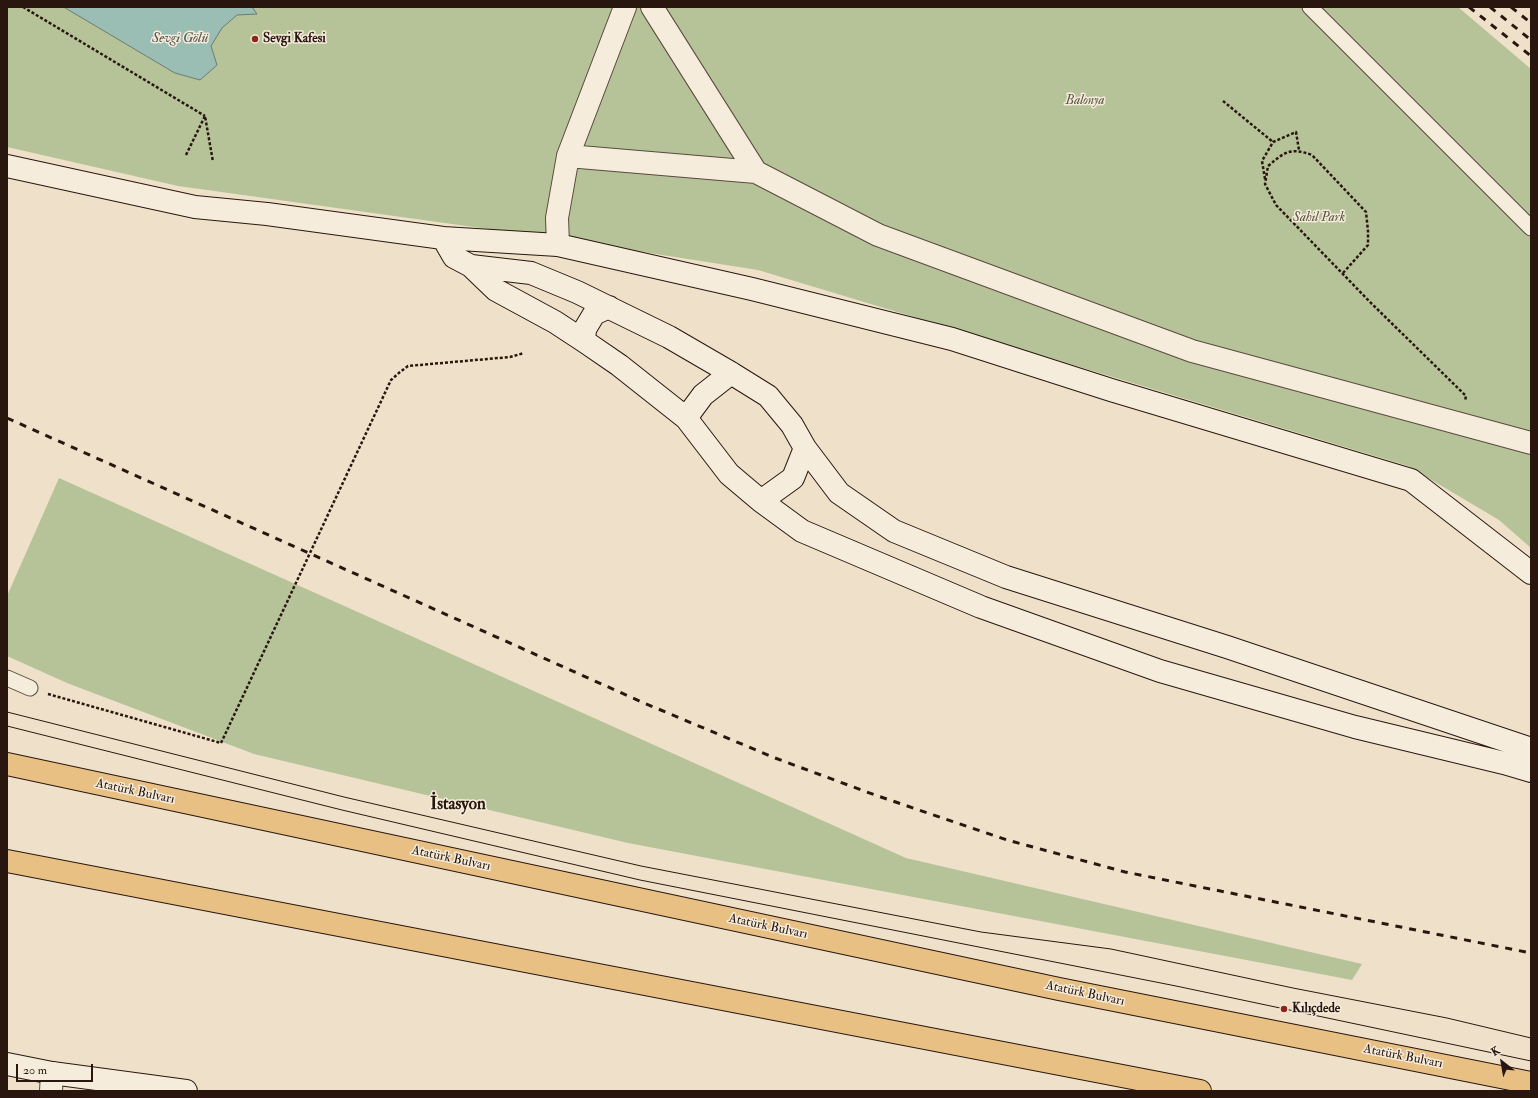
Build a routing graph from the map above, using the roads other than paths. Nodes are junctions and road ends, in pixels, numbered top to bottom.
1 (625, 7) edge
2 (652, 7) edge
3 (1310, 7) edge
4 (568, 156) junction
5 (7, 166) edge
6 (756, 172) junction
7 (1531, 228) edge
8 (444, 238) junction
9 (558, 245) junction
10 (471, 266) junction
11 (609, 307) junction
12 (584, 341) junction
13 (731, 373) junction
14 (686, 418) junction
15 (1531, 443) edge
16 (805, 448) junction
17 (761, 501) junction
18 (1531, 573) edge
19 (7, 678) edge
20 (30, 688) road end
21 (1531, 749) edge
22 (7, 764) edge
23 (1531, 771) edge
24 (7, 861) edge
25 (7, 1064) edge
26 (52, 1082) edge
27 (1531, 1083) edge
28 (186, 1091) edge
29 (1200, 1091) edge

1 - 4 street
2 - 6 street
3 - 7 lane
4 - 6 street
4 - 9 street
5 - 8 street
6 - 15 street
8 - 9 street
8 - 10 street
9 - 18 street
10 - 11 street
10 - 12 street
11 - 12 street
11 - 13 street
12 - 14 street
13 - 14 street
13 - 16 street
14 - 17 street
16 - 17 street
16 - 21 street
17 - 23 street
19 - 20 lane
22 - 27 main road, Atatürk Bulvarı
24 - 29 main road
25 - 26 street
26 - 28 street

